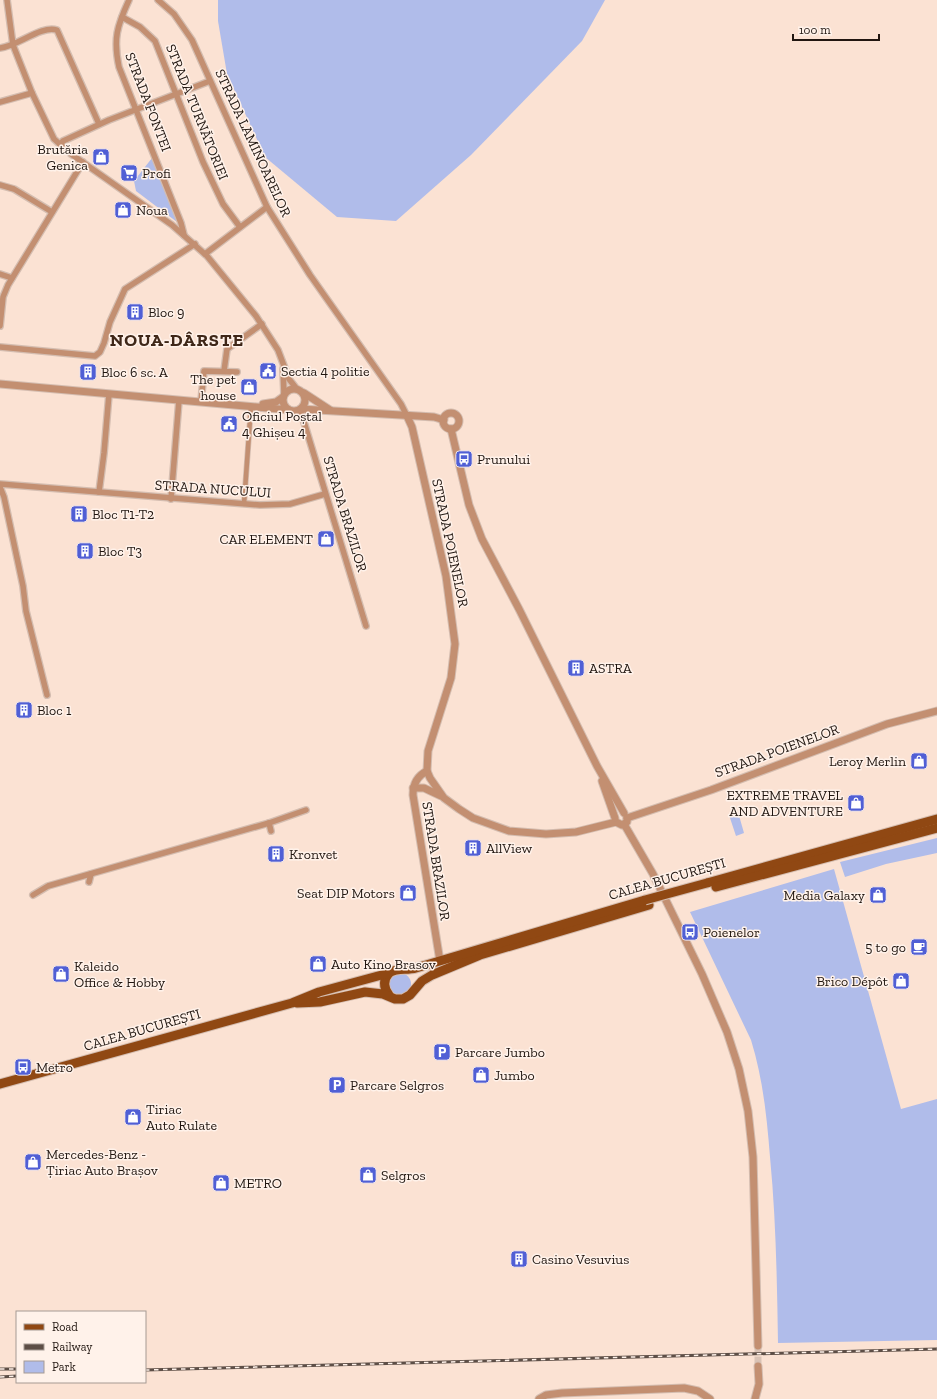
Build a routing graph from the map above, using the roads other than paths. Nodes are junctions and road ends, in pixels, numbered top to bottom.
1 (7, 0) edge
2 (129, 0) edge
3 (158, 0) edge
4 (122, 17) junction
5 (13, 44) junction
6 (0, 48) edge
7 (210, 81) junction
8 (32, 93) junction
9 (174, 94) junction
10 (0, 102) edge
11 (136, 109) junction
12 (99, 124) junction
13 (60, 145) junction
14 (83, 162) junction
15 (0, 185) edge
16 (267, 207) junction
17 (52, 212) junction
18 (240, 227) junction
19 (184, 235) junction
20 (195, 244) junction
21 (205, 254) junction
22 (0, 274) edge
23 (12, 278) junction
24 (262, 324) junction
25 (0, 326) edge
26 (0, 347) edge
27 (283, 363) junction
28 (224, 371) junction
29 (238, 372) dead end
30 (0, 384) edge
31 (296, 388) junction
32 (303, 393) junction
33 (108, 394) junction
34 (284, 396) junction
35 (179, 400) junction
36 (201, 402) junction
37 (251, 406) junction
38 (300, 409) junction
39 (289, 410) junction
40 (332, 411) junction
41 (408, 416) junction
42 (444, 420) junction
43 (451, 429) junction
44 (0, 486) edge
45 (99, 492) junction
46 (325, 494) junction
47 (172, 498) junction
48 (244, 504) junction
49 (366, 626) dead end
50 (47, 695) dead end
51 (937, 711) edge
52 (597, 766) junction
53 (427, 771) junction
54 (413, 788) junction
55 (444, 798) junction
56 (306, 810) dead end
57 (625, 819) junction
58 (937, 819) edge
59 (615, 820) junction
60 (269, 823) junction
61 (937, 828) edge
62 (271, 831) dead end
63 (91, 874) junction
64 (75, 878) junction
65 (88, 882) dead end
66 (72, 886) dead end
67 (708, 886) junction
68 (33, 895) dead end
69 (647, 902) junction
70 (440, 961) junction
71 (406, 970) junction
72 (389, 973) junction
73 (413, 991) junction
74 (388, 995) junction
75 (292, 1003) junction
76 (0, 1084) edge
77 (758, 1346) tunnel mouth
78 (758, 1366) tunnel mouth
79 (539, 1399) edge
80 (710, 1399) edge
81 (755, 1399) edge

1 - 5 street
2 - 4 street, STRADA FONTEI
3 - 7 street, STRADA LAMINOARELOR
4 - 9 street, STRADA TURNĂTORIEI
4 - 11 street, STRADA FONTEI
5 - 6 street
5 - 8 street
5 - 12 street
7 - 9 street
7 - 16 street, STRADA LAMINOARELOR
8 - 10 street
8 - 13 street
9 - 11 street
9 - 18 street, STRADA TURNĂTORIEI
11 - 12 street
11 - 19 street, STRADA FONTEI
12 - 13 street
13 - 14 street
14 - 17 street
14 - 19 street
15 - 17 street
16 - 18 street
16 - 41 street, STRADA LAMINOARELOR
17 - 23 street
18 - 21 street
19 - 20 street
20 - 21 street
20 - 26 street
21 - 24 street
22 - 23 street
23 - 25 street
24 - 27 street
24 - 28 street
27 - 31 street
27 - 34 street
28 - 29 street
28 - 36 street
30 - 33 street
31 - 32 street
31 - 34 street
32 - 38 street
32 - 40 street
33 - 35 street
33 - 45 street
34 - 37 street
34 - 39 street
35 - 36 street
35 - 47 street
36 - 37 street
37 - 39 street
37 - 48 street
38 - 39 street
38 - 40 street
38 - 46 street, STRADA BRAZILOR
40 - 41 street
41 - 42 street
41 - 53 street, STRADA POIENELOR
42 - 43 street
42 - 43 street
43 - 52 street
44 - 45 street, STRADA NUCULUI
44 - 50 street
45 - 47 street, STRADA NUCULUI
46 - 48 street, STRADA NUCULUI
46 - 49 street, STRADA BRAZILOR
47 - 48 street, STRADA NUCULUI
51 - 57 street, STRADA POIENELOR
52 - 57 street
52 - 59 street
53 - 54 street, STRADA BRAZILOR
53 - 55 street, STRADA POIENELOR
54 - 55 street
54 - 70 street, STRADA BRAZILOR
55 - 59 street, STRADA POIENELOR
56 - 60 street
57 - 59 street, STRADA POIENELOR
57 - 59 street, STRADA POIENELOR
57 - 77 street
58 - 67 main road, CALEA BUCUREȘTI
60 - 62 street
60 - 63 street
61 - 67 main road, CALEA BUCUREȘTI
63 - 64 street
63 - 65 street
64 - 66 street
64 - 68 street
67 - 69 main road, CALEA BUCUREȘTI
69 - 70 main road, CALEA BUCUREȘTI
69 - 73 main road, CALEA BUCUREȘTI
70 - 71 main road, CALEA BUCUREȘTI
71 - 72 main road, CALEA BUCUREȘTI
71 - 73 main road
72 - 74 main road
72 - 75 main road, CALEA BUCUREȘTI
73 - 74 main road, CALEA BUCUREȘTI
74 - 75 main road, CALEA BUCUREȘTI
75 - 76 main road, CALEA BUCUREȘTI
78 - 81 street
79 - 80 street

